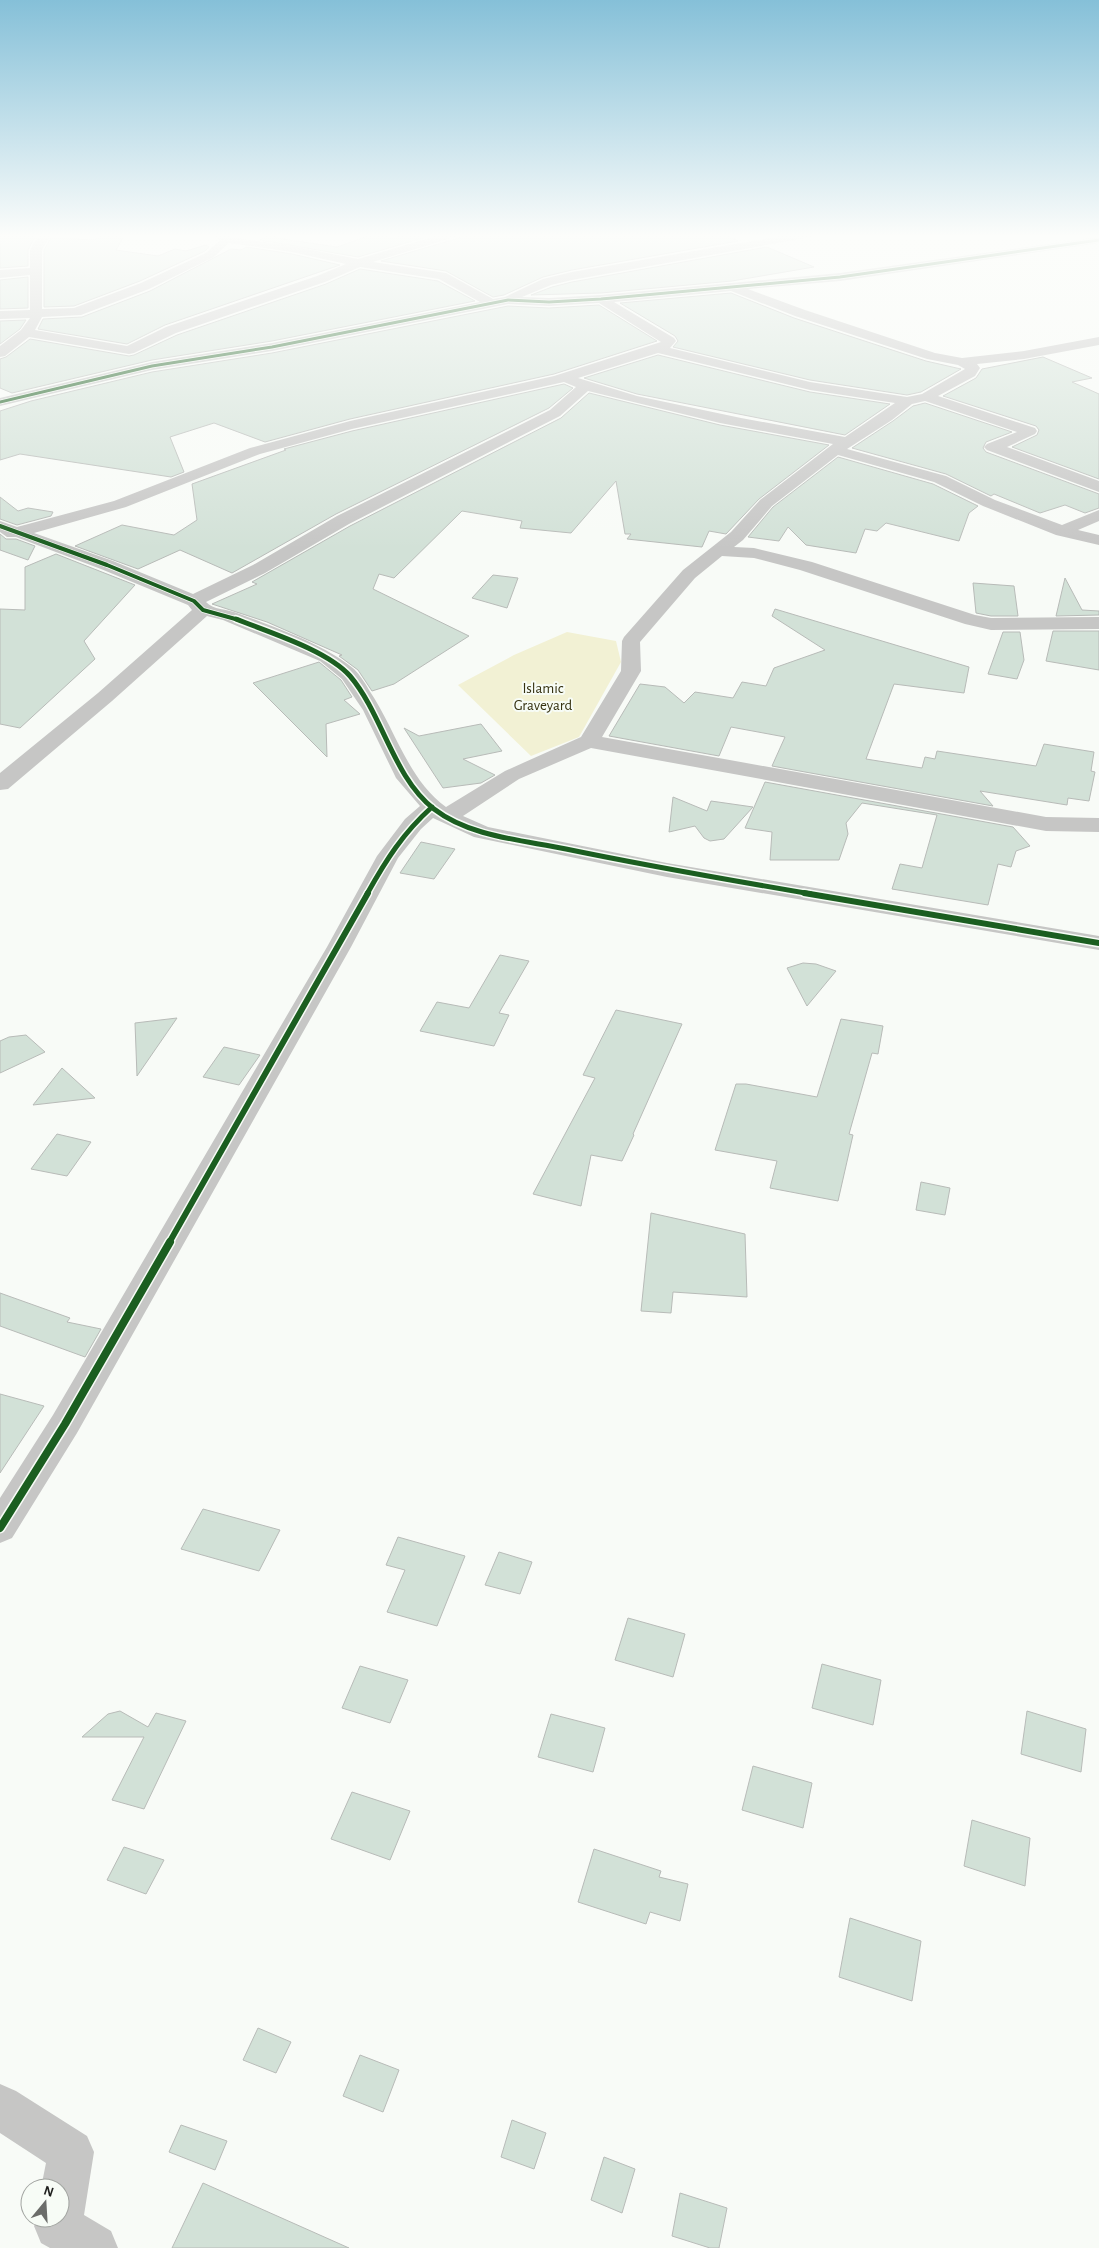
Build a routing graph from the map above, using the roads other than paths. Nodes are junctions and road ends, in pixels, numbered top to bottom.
1 (18, 339) edge
2 (62, 339) edge
3 (152, 339) edge
4 (312, 339) edge
5 (666, 339) edge
6 (880, 339) edge
7 (1099, 341) edge
8 (657, 349) junction
9 (129, 350) junction
10 (0, 353) edge
11 (962, 362) junction
12 (152, 366) junction
13 (565, 378) junction
14 (585, 386) junction
15 (926, 397) junction
16 (907, 401) junction
17 (0, 402) edge
18 (841, 446) junction
19 (1099, 487) edge
20 (1099, 515) edge
21 (1062, 530) junction
22 (6, 532) edge
23 (1099, 540) edge
24 (718, 551) junction
25 (198, 606) junction
26 (1099, 623) edge
27 (589, 741) junction
28 (0, 784) edge
29 (439, 812) junction
30 (1099, 825) edge
31 (1099, 943) edge
32 (0, 1528) edge
33 (0, 2107) edge
34 (64, 2231) edge

1 - 10 street
2 - 9 street
3 - 9 street
4 - 12 street
5 - 8 street
6 - 11 street
7 - 11 street
8 - 13 street
8 - 16 street
9 - 12 street
11 - 15 street
12 - 17 street
13 - 14 street
13 - 22 street
14 - 18 street
14 - 25 street
15 - 16 street
15 - 19 street
16 - 18 street
18 - 21 street
18 - 24 street
20 - 21 street
21 - 23 street
22 - 25 street
24 - 26 street
24 - 27 street
25 - 28 street
25 - 29 street
27 - 29 street
27 - 30 street
29 - 31 street
29 - 32 street
33 - 34 street

